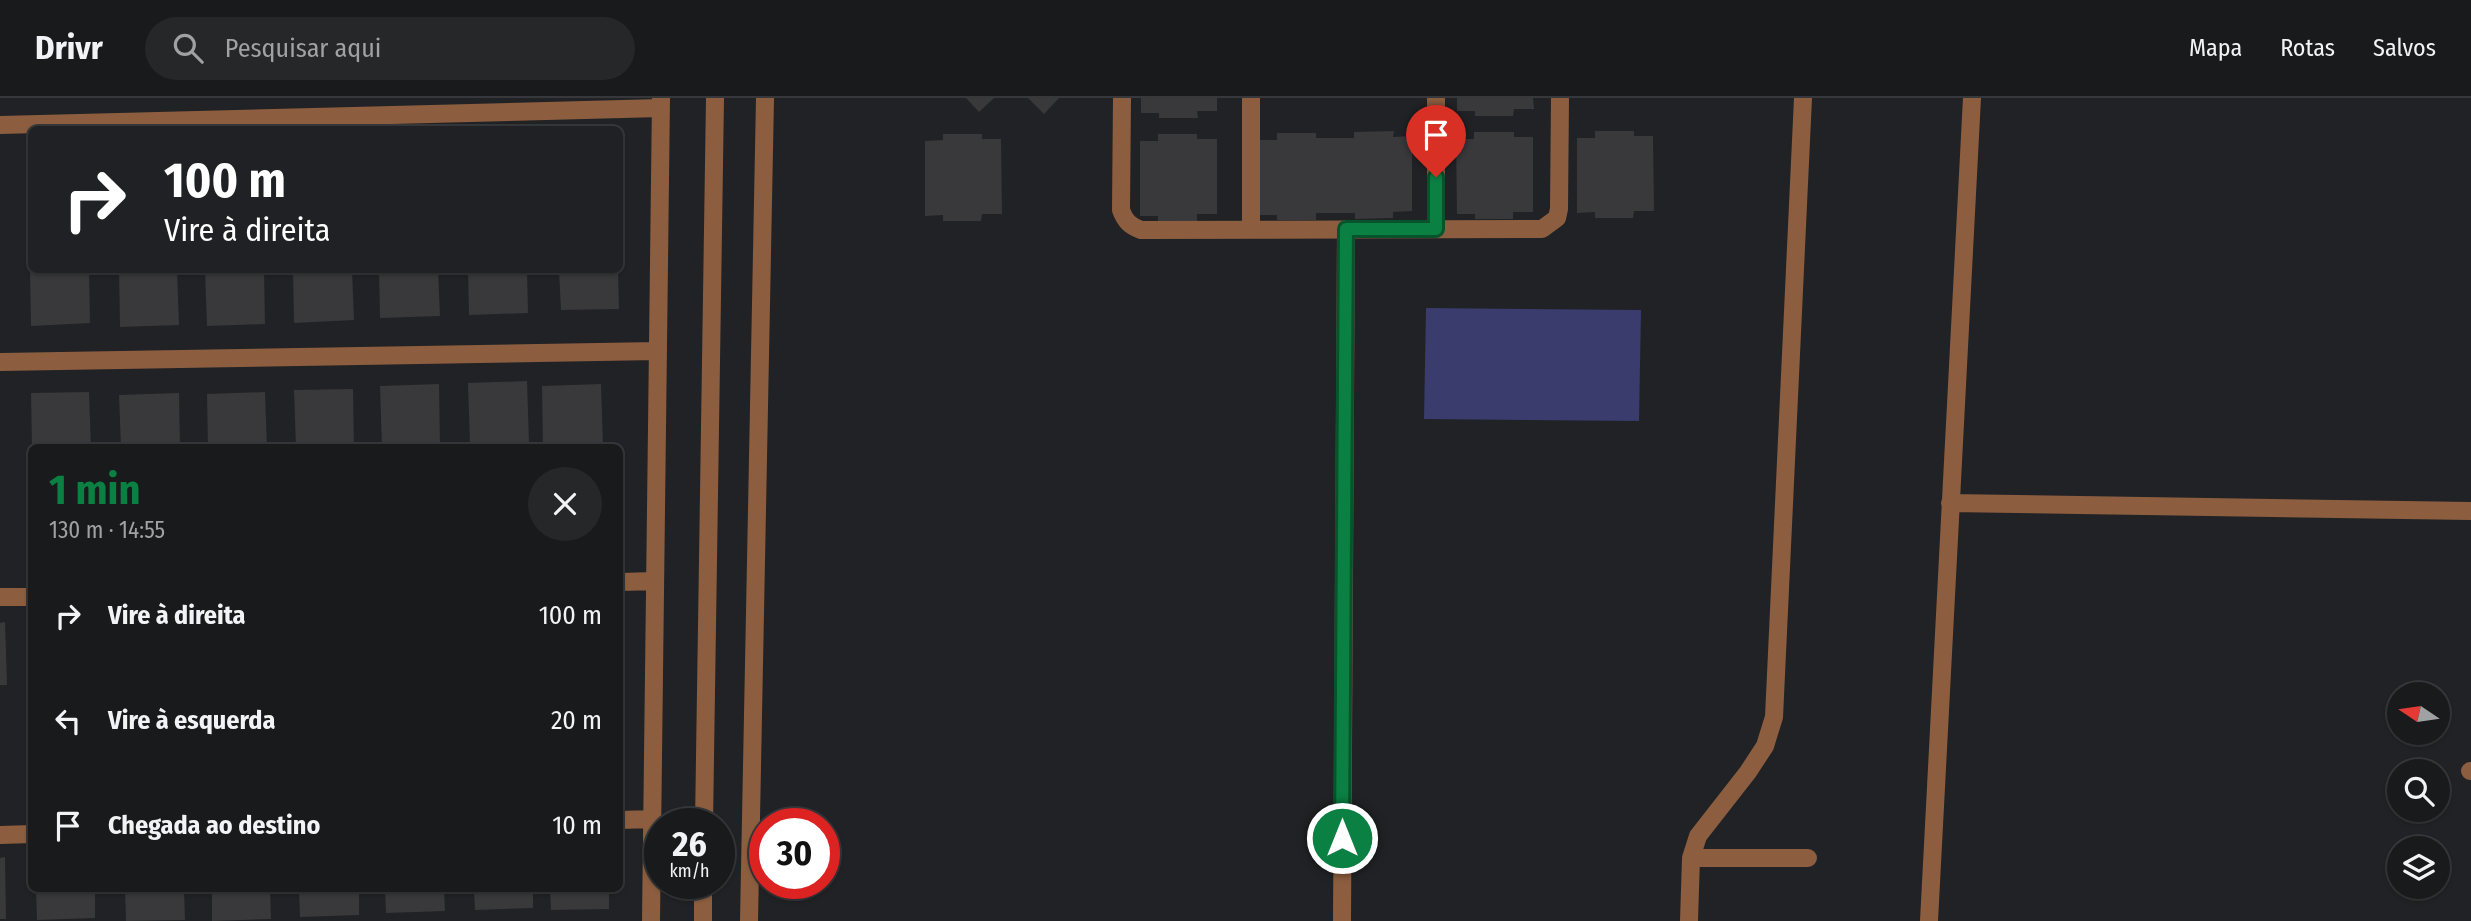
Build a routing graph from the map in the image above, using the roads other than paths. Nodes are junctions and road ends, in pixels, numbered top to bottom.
1 (715, 98) edge
2 (765, 98) edge
3 (1122, 98) edge
4 (1251, 98) edge
5 (1436, 98) edge
6 (1560, 98) edge
7 (1803, 98) edge
8 (1972, 98) edge
9 (661, 103) edge
10 (0, 125) edge
11 (1251, 229) junction
12 (1346, 229) junction
13 (1436, 229) junction
14 (658, 351) junction
15 (0, 362) edge
16 (1950, 503) junction
17 (2471, 512) edge
18 (655, 581) junction
19 (623, 582) edge
20 (0, 597) edge
21 (28, 597) edge
22 (652, 808) edge
23 (704, 808) edge
24 (644, 819) edge
25 (623, 820) edge
26 (28, 834) edge
27 (0, 835) edge
28 (1691, 858) junction
29 (1808, 858) dead end
30 (651, 899) edge
31 (703, 899) edge
32 (651, 921) edge
33 (702, 921) edge
34 (749, 921) edge
35 (1342, 921) edge
36 (1689, 921) edge
37 (1929, 921) edge

1 - 23 street
2 - 34 street
3 - 11 street
4 - 11 street
5 - 13 street
6 - 13 street
7 - 28 street
8 - 16 street
9 - 10 street
9 - 14 street
11 - 12 street
12 - 13 street
12 - 35 street
14 - 15 street
14 - 18 street
16 - 17 street
16 - 37 street
18 - 19 street
18 - 22 street
20 - 21 street
24 - 25 street
26 - 27 street
28 - 29 street
28 - 36 street
30 - 32 street
31 - 33 street

